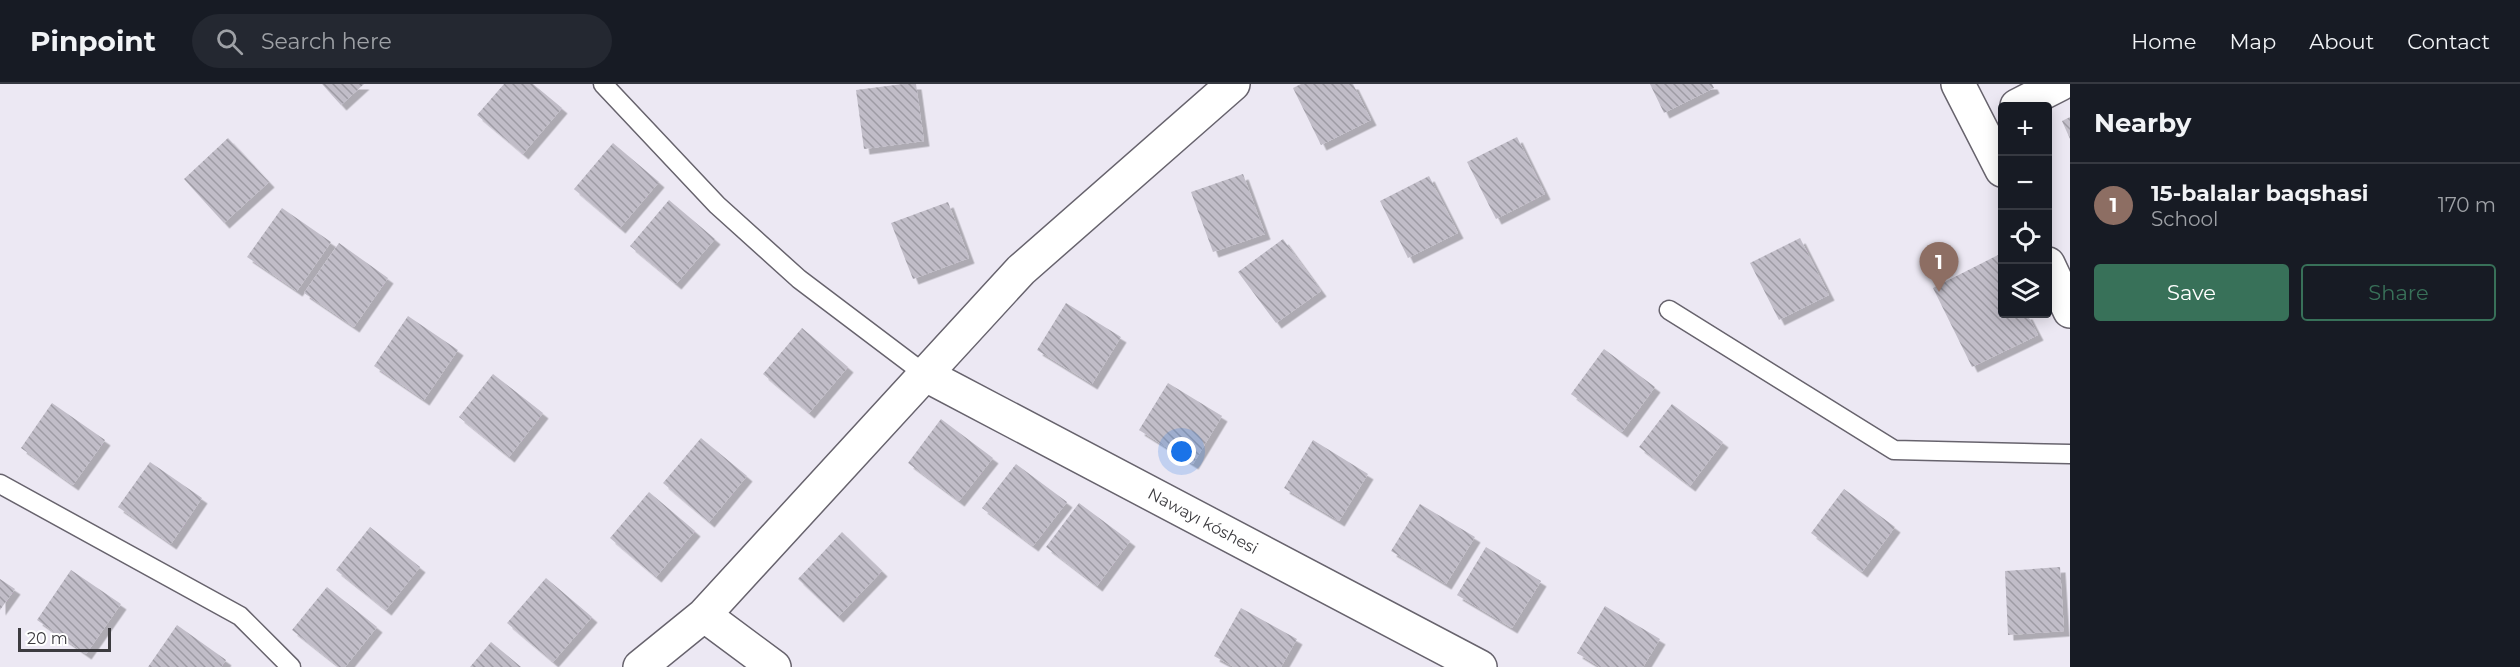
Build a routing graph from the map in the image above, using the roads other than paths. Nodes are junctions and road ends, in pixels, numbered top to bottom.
1 (603, 84) edge
2 (1233, 84) edge
3 (1958, 84) edge
4 (2060, 84) edge
5 (2025, 102) edge
6 (1992, 120) edge
7 (1999, 156) edge
8 (2052, 273) edge
9 (1669, 310) dead end
10 (2070, 311) edge
11 (926, 375) junction
12 (2070, 454) edge
13 (0, 484) edge
14 (704, 615) junction
15 (291, 667) edge
16 (640, 667) edge
17 (774, 667) edge
18 (1480, 667) edge

1 - 11 lane
2 - 11 street
3 - 6 street
4 - 5 street
6 - 7 street
8 - 10 street
9 - 12 lane
11 - 14 street
11 - 18 street, Nawayı kóshesi
13 - 15 lane
14 - 16 street
14 - 17 street

